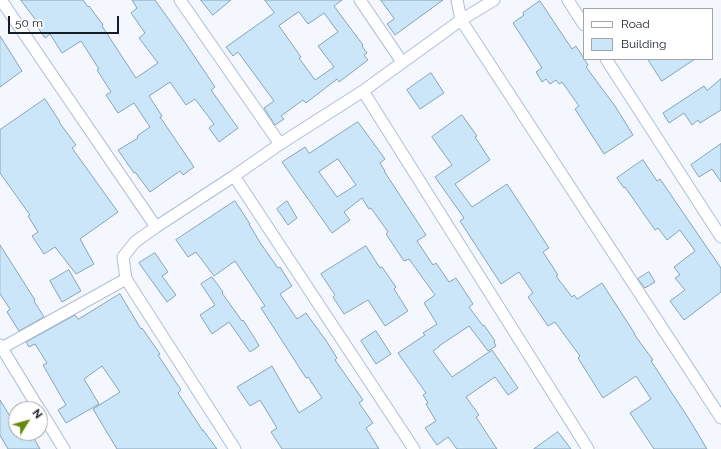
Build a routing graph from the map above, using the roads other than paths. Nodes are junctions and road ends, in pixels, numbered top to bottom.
1 (1, 0) edge
2 (180, 0) edge
3 (360, 0) edge
4 (457, 0) edge
5 (494, 0) edge
6 (568, 0) edge
7 (461, 20) junction
8 (583, 23) edge
9 (607, 60) edge
10 (402, 62) junction
11 (363, 91) junction
12 (280, 144) junction
13 (234, 176) junction
14 (156, 227) junction
15 (721, 237) edge
16 (126, 279) junction
17 (1, 347) edge
18 (34, 401) edge
19 (721, 418) edge
20 (48, 423) edge
21 (64, 449) edge
22 (235, 449) edge
23 (414, 449) edge
24 (588, 449) edge

1 - 14 street
2 - 12 street
3 - 10 street
4 - 7 street
5 - 7 street
6 - 8 street
7 - 10 street
7 - 19 street
9 - 15 street
10 - 11 street
11 - 12 street
11 - 24 street
12 - 13 street
13 - 14 street
13 - 23 street
14 - 16 street
16 - 17 street
16 - 22 street
17 - 18 street
20 - 21 street

